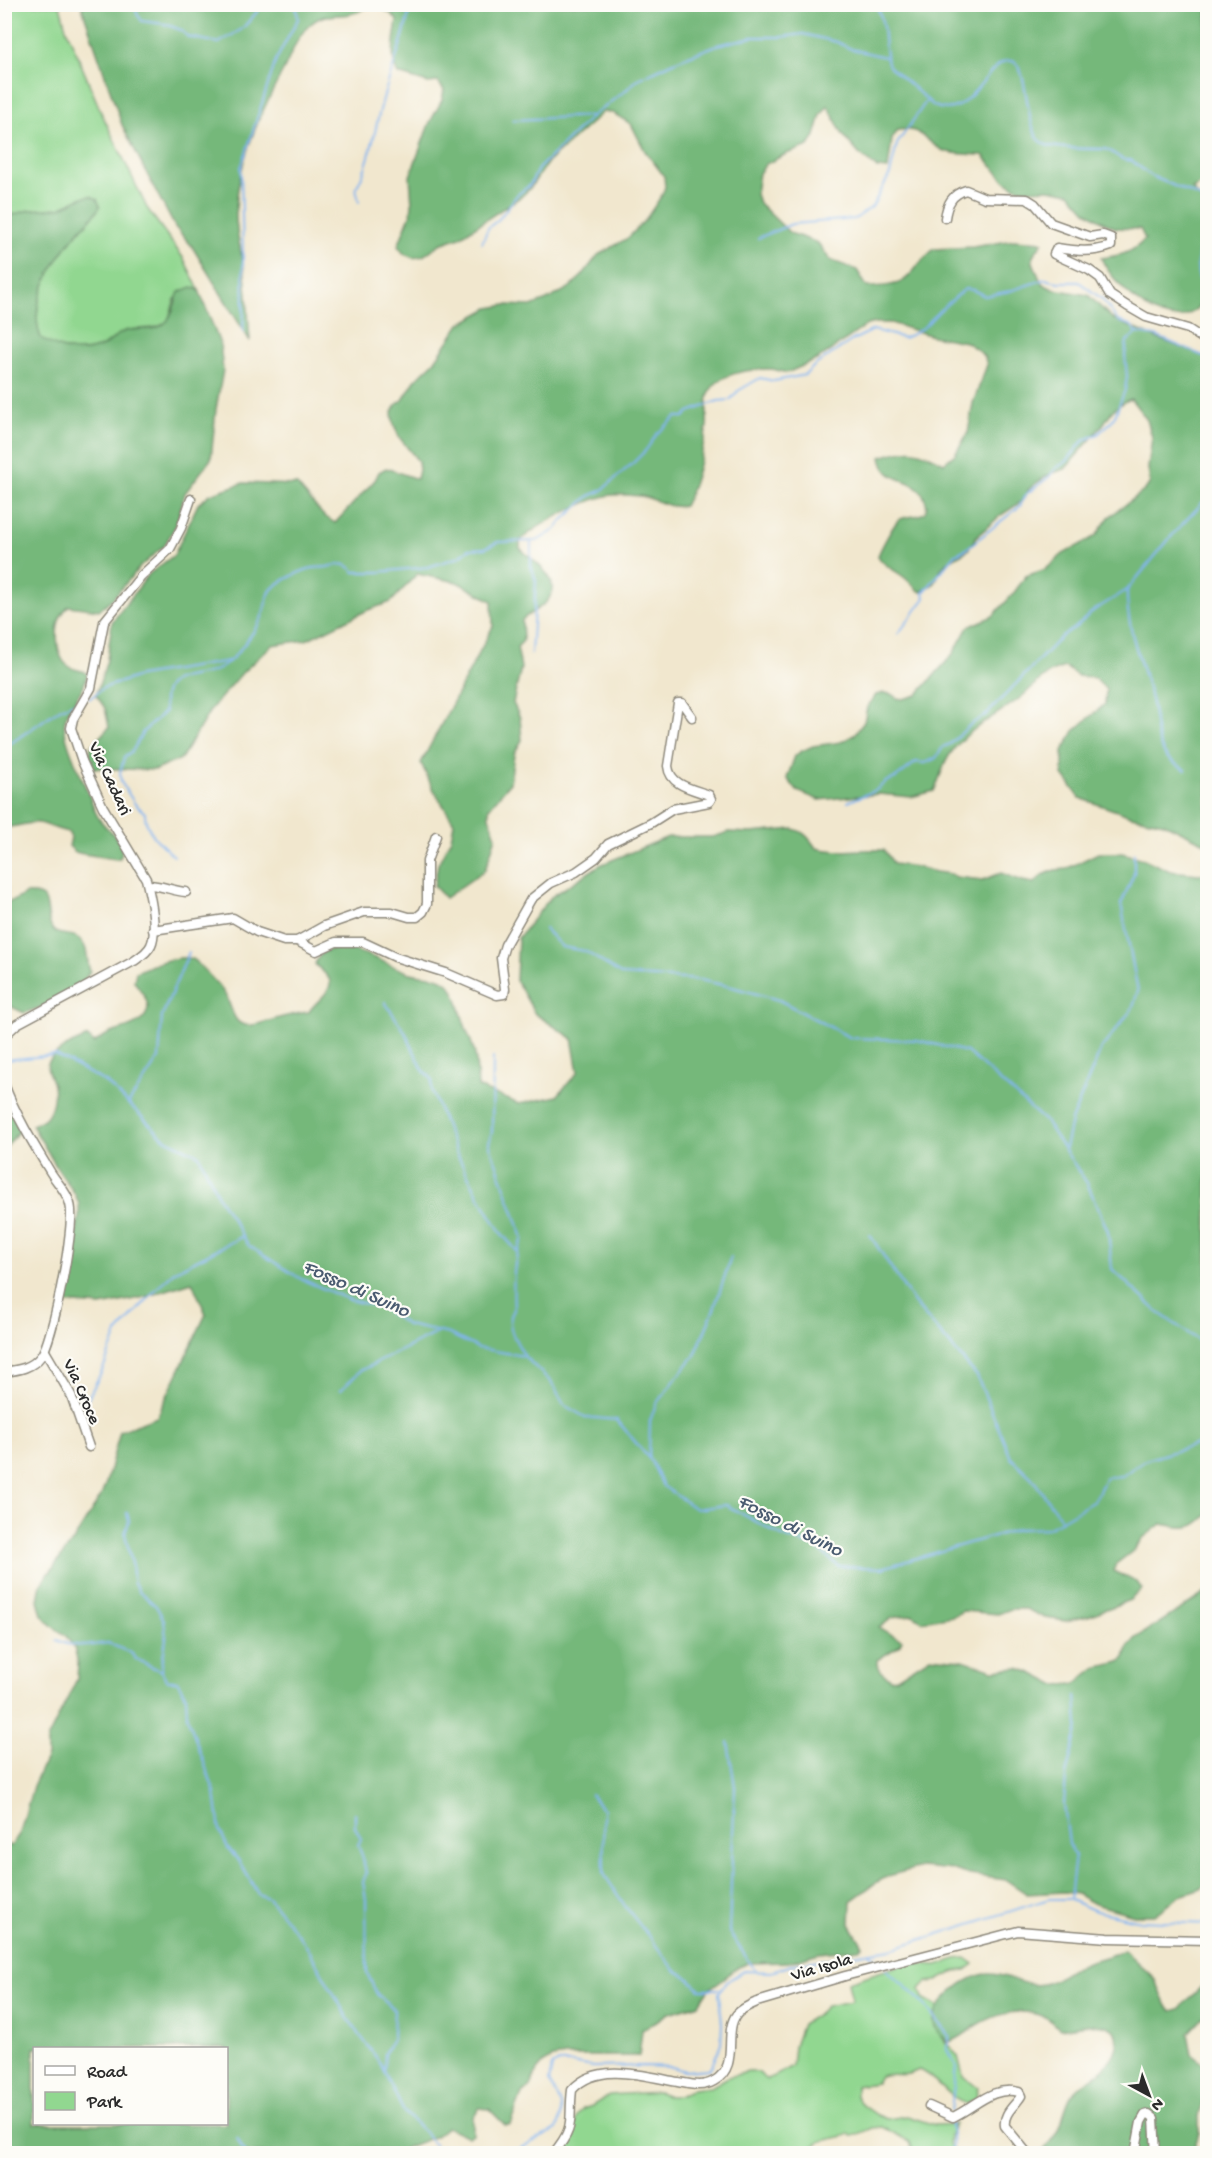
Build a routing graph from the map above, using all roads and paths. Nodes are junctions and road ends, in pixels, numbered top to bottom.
1 (945, 218) dead end
2 (1208, 342) edge
3 (191, 499) dead end
4 (692, 717) dead end
5 (436, 836) dead end
6 (148, 885) junction
7 (186, 892) dead end
8 (153, 930) junction
9 (297, 941) junction
10 (4, 1035) edge
11 (4, 1084) edge
12 (45, 1351) junction
13 (4, 1372) edge
14 (89, 1447) dead end
15 (1208, 1940) edge
16 (929, 2106) dead end
17 (553, 2154) edge
18 (1028, 2154) edge
19 (1135, 2154) edge
20 (1156, 2154) edge

1 - 2 street
3 - 6 street, Via Cadari
4 - 9 street
5 - 9 street
6 - 7 street
6 - 8 street, Via Cadari
8 - 9 street
8 - 10 street
11 - 12 street
12 - 13 street
12 - 14 street, Via Croce
15 - 17 street, Via Isola
16 - 18 street
19 - 20 street

